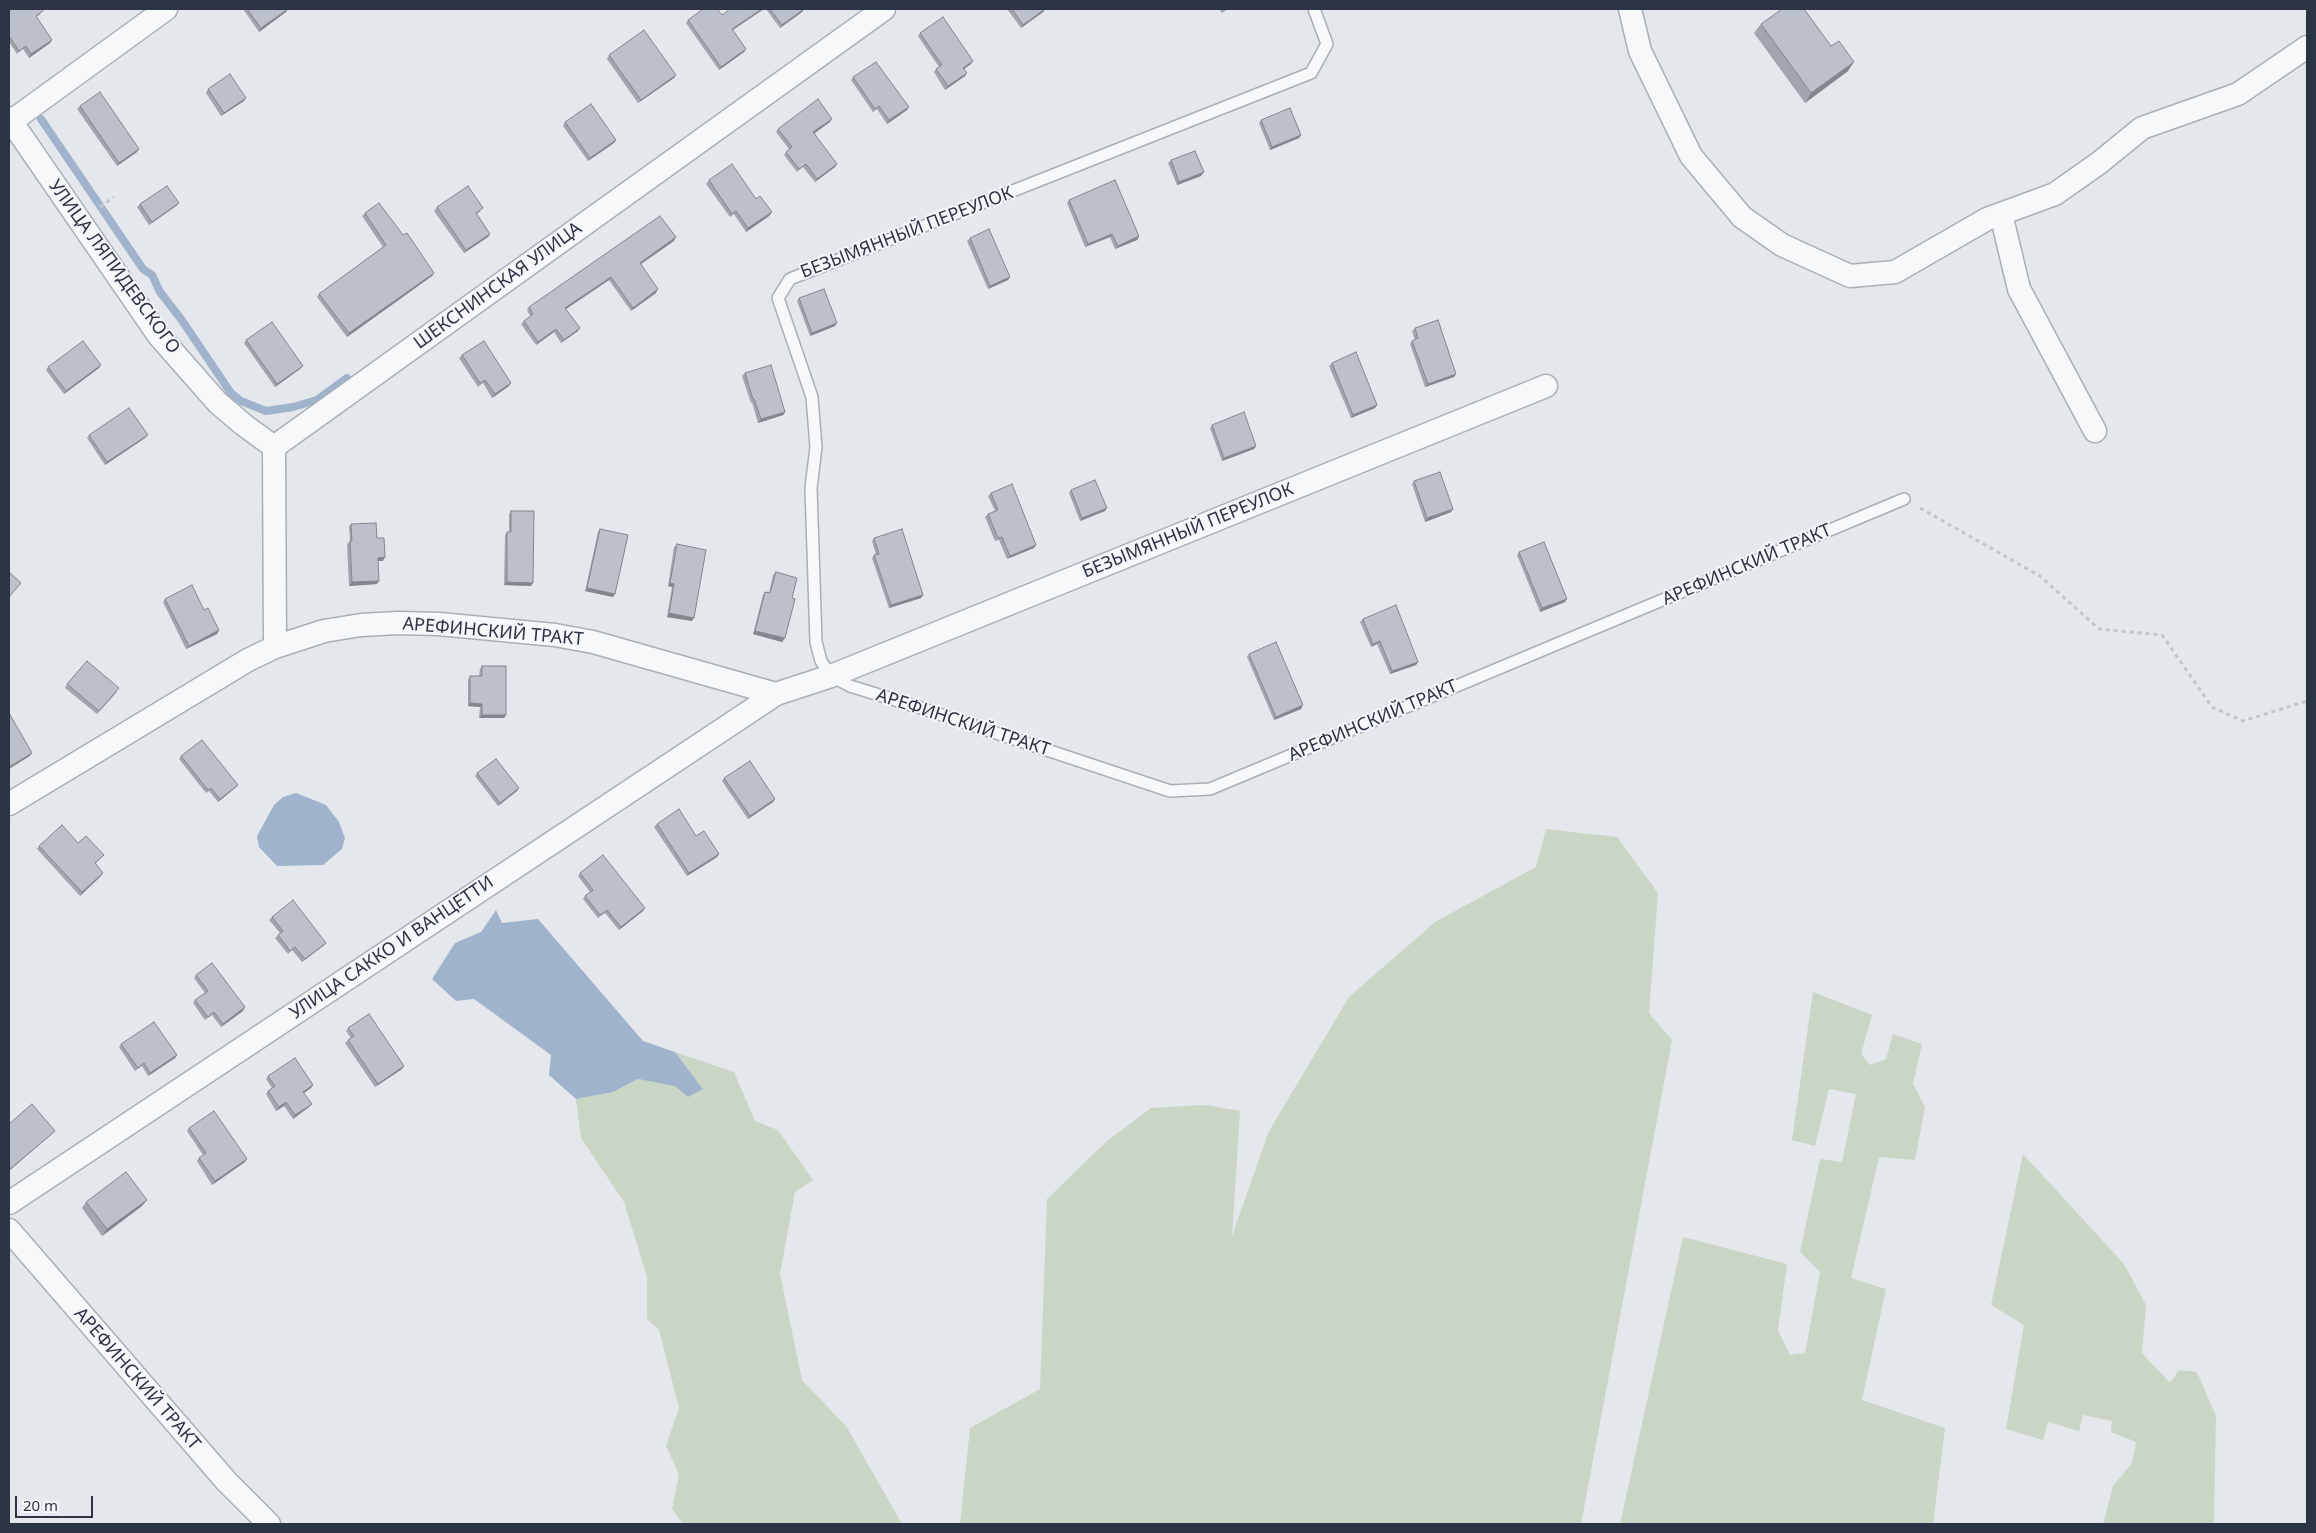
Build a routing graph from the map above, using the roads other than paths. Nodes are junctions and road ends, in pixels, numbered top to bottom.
1 (166, 9) edge
2 (884, 9) edge
3 (1314, 9) edge
4 (1630, 9) edge
5 (2307, 47) edge
6 (10, 121) edge
7 (2001, 214) junction
8 (1546, 386) dead end
9 (2095, 431) dead end
10 (274, 447) junction
11 (1904, 499) road end
12 (275, 647) junction
13 (831, 676) junction
14 (776, 694) junction
15 (9, 804) edge
16 (9, 1203) edge
17 (9, 1230) edge
18 (268, 1524) edge

1 - 6 street
2 - 10 street, ШЕКСНИНСКАЯ УЛИЦА
3 - 13 lane, БЕЗЫМЯННЫЙ ПЕРЕУЛОК
4 - 7 street
5 - 7 street
6 - 10 street, УЛИЦА ЛЯПИДЕВСКОГО
7 - 9 street
8 - 13 street, БЕЗЫМЯННЫЙ ПЕРЕУЛОК
10 - 12 street
11 - 13 lane, АРЕФИНСКИЙ ТРАКТ
12 - 14 street, АРЕФИНСКИЙ ТРАКТ
12 - 15 street, АРЕФИНСКИЙ ТРАКТ
13 - 14 street, БЕЗЫМЯННЫЙ ПЕРЕУЛОК
14 - 16 street, УЛИЦА САККО И ВАНЦЕТТИ
17 - 18 street, АРЕФИНСКИЙ ТРАКТ

